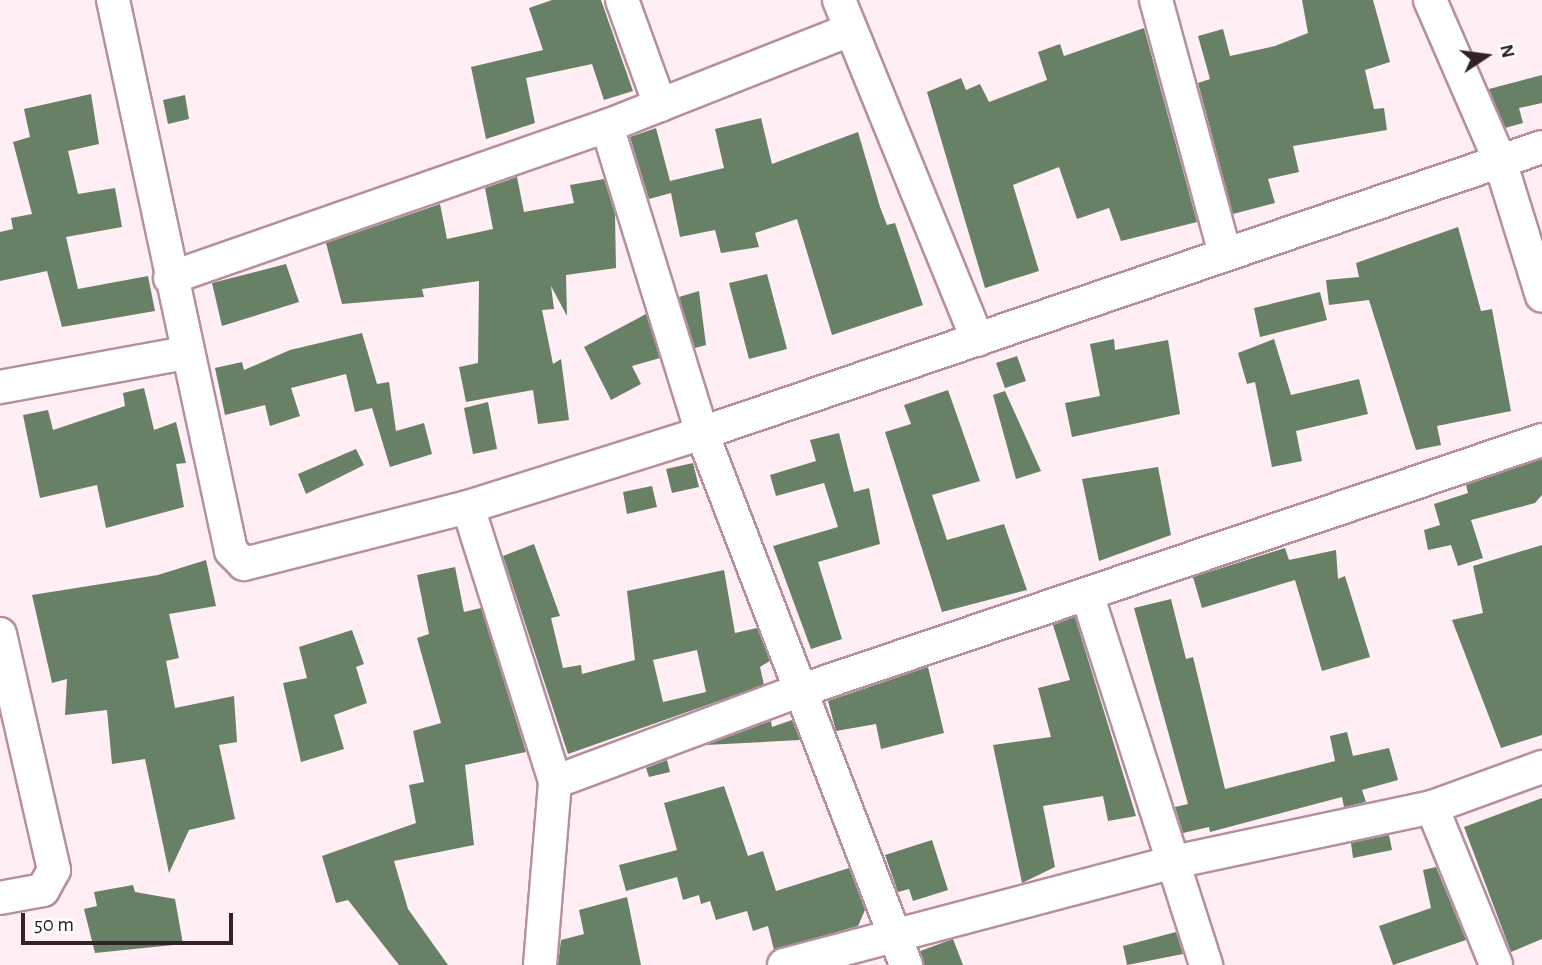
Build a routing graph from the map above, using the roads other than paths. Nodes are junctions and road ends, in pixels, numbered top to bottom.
1 (113, 0) edge
2 (622, 0) edge
3 (839, 0) edge
4 (1156, 0) edge
5 (1430, 0) edge
6 (849, 30) junction
7 (660, 105) junction
8 (607, 126) junction
9 (1542, 147) edge
10 (1500, 161) junction
11 (1224, 250) junction
12 (170, 278) junction
13 (1542, 296) edge
14 (978, 340) junction
15 (186, 353) junction
16 (0, 387) edge
17 (702, 433) junction
18 (1542, 440) edge
19 (468, 507) junction
20 (1087, 594) junction
21 (0, 637) edge
22 (799, 691) junction
23 (1542, 767) edge
24 (555, 782) junction
25 (1432, 807) junction
26 (1169, 863) junction
27 (0, 898) edge
28 (895, 932) junction
29 (540, 965) edge
30 (784, 965) edge
31 (906, 965) edge
32 (1206, 965) edge
33 (1496, 965) edge

1 - 12 street
2 - 7 street
3 - 6 street
4 - 11 street
5 - 10 street
6 - 7 street
6 - 14 street
7 - 8 street
8 - 12 street
8 - 17 street
9 - 10 street
10 - 11 street
10 - 13 street
11 - 14 street
12 - 15 street
14 - 17 street
15 - 16 street
15 - 19 street
17 - 19 street
17 - 22 street
18 - 20 street
19 - 24 street
20 - 22 street
20 - 26 street
21 - 27 street
22 - 24 street
22 - 28 street
23 - 25 street
24 - 29 street
25 - 26 street
25 - 33 street
26 - 28 street
26 - 32 street
28 - 30 street
28 - 31 street

